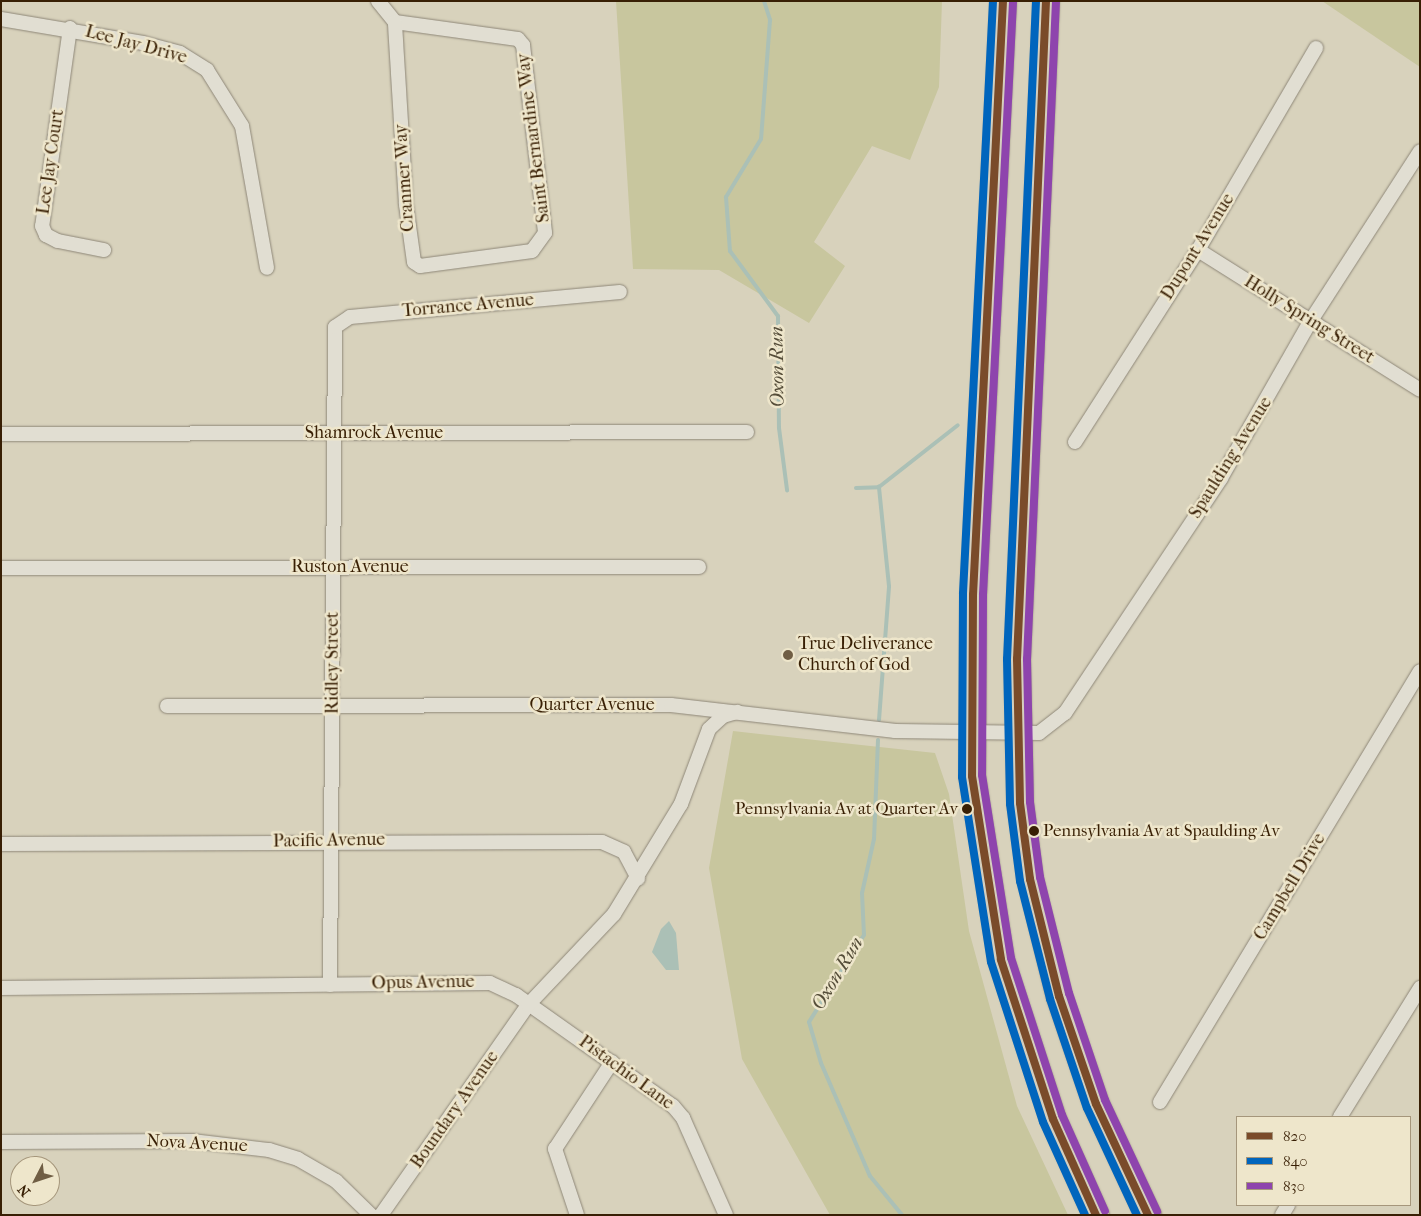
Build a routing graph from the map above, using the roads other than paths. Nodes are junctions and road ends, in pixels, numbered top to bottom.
1 (378, 1) edge
2 (1003, 1) edge
3 (1046, 1) edge
4 (1, 19) edge
5 (395, 22) junction
6 (70, 28) junction
7 (1316, 48) dead end
8 (1420, 151) edge
9 (104, 250) dead end
10 (1198, 250) junction
11 (485, 258) joint
12 (267, 268) dead end
13 (620, 292) dead end
14 (1310, 322) junction
15 (334, 342) joint
16 (1420, 390) edge
17 (747, 432) dead end
18 (335, 433) junction
19 (1, 434) edge
20 (1075, 442) dead end
21 (334, 567) junction
22 (699, 567) dead end
23 (1, 568) edge
24 (1420, 671) edge
25 (334, 705) junction
26 (167, 706) dead end
27 (739, 712) junction
28 (1016, 733) junction
29 (971, 734) junction
30 (333, 840) junction
31 (1, 844) edge
32 (638, 878) junction
33 (330, 985) junction
34 (1, 988) edge
35 (1420, 988) edge
36 (528, 1005) junction
37 (612, 1062) junction
38 (1160, 1102) dead end
39 (1341, 1116) edge
40 (1, 1142) edge
41 (371, 1215) edge
42 (381, 1215) edge
43 (577, 1215) edge
44 (726, 1215) edge
45 (1096, 1215) edge
46 (1148, 1215) edge

1 - 5 street
2 - 29 highway
3 - 28 highway
4 - 6 street, Lee Jay Drive
5 - 11 street, Cranmer Way
5 - 11 street, Saint Bernardine Way
6 - 9 street, Lee Jay Court
6 - 12 street, Lee Jay Drive
7 - 10 street, Dupont Avenue
8 - 14 street, Spaulding Avenue
10 - 14 street, Holly Spring Street
10 - 20 street, Dupont Avenue
13 - 15 street, Torrance Avenue
14 - 16 street, Holly Spring Street
14 - 28 street, Spaulding Avenue
15 - 18 street, Ridley Street
17 - 18 street, Shamrock Avenue
18 - 19 street, Shamrock Avenue
18 - 21 street, Ridley Street
21 - 22 street, Ruston Avenue
21 - 23 street, Ruston Avenue
21 - 25 street, Ridley Street
24 - 38 street, Campbell Drive
25 - 26 street, Quarter Avenue
25 - 27 street, Quarter Avenue
25 - 30 street, Ridley Street
27 - 29 street, Quarter Avenue
27 - 32 street
28 - 29 street, Quarter Avenue
28 - 46 highway
29 - 45 highway
30 - 31 street, Pacific Avenue
30 - 32 street, Pacific Avenue
30 - 33 street, Ridley Street
32 - 36 street
33 - 34 street, Opus Avenue
33 - 36 street, Opus Avenue
35 - 39 street
36 - 37 street, Pistachio Lane
36 - 42 street, Boundary Avenue
37 - 43 street
37 - 44 street, Pistachio Lane
40 - 41 street, Nova Avenue

